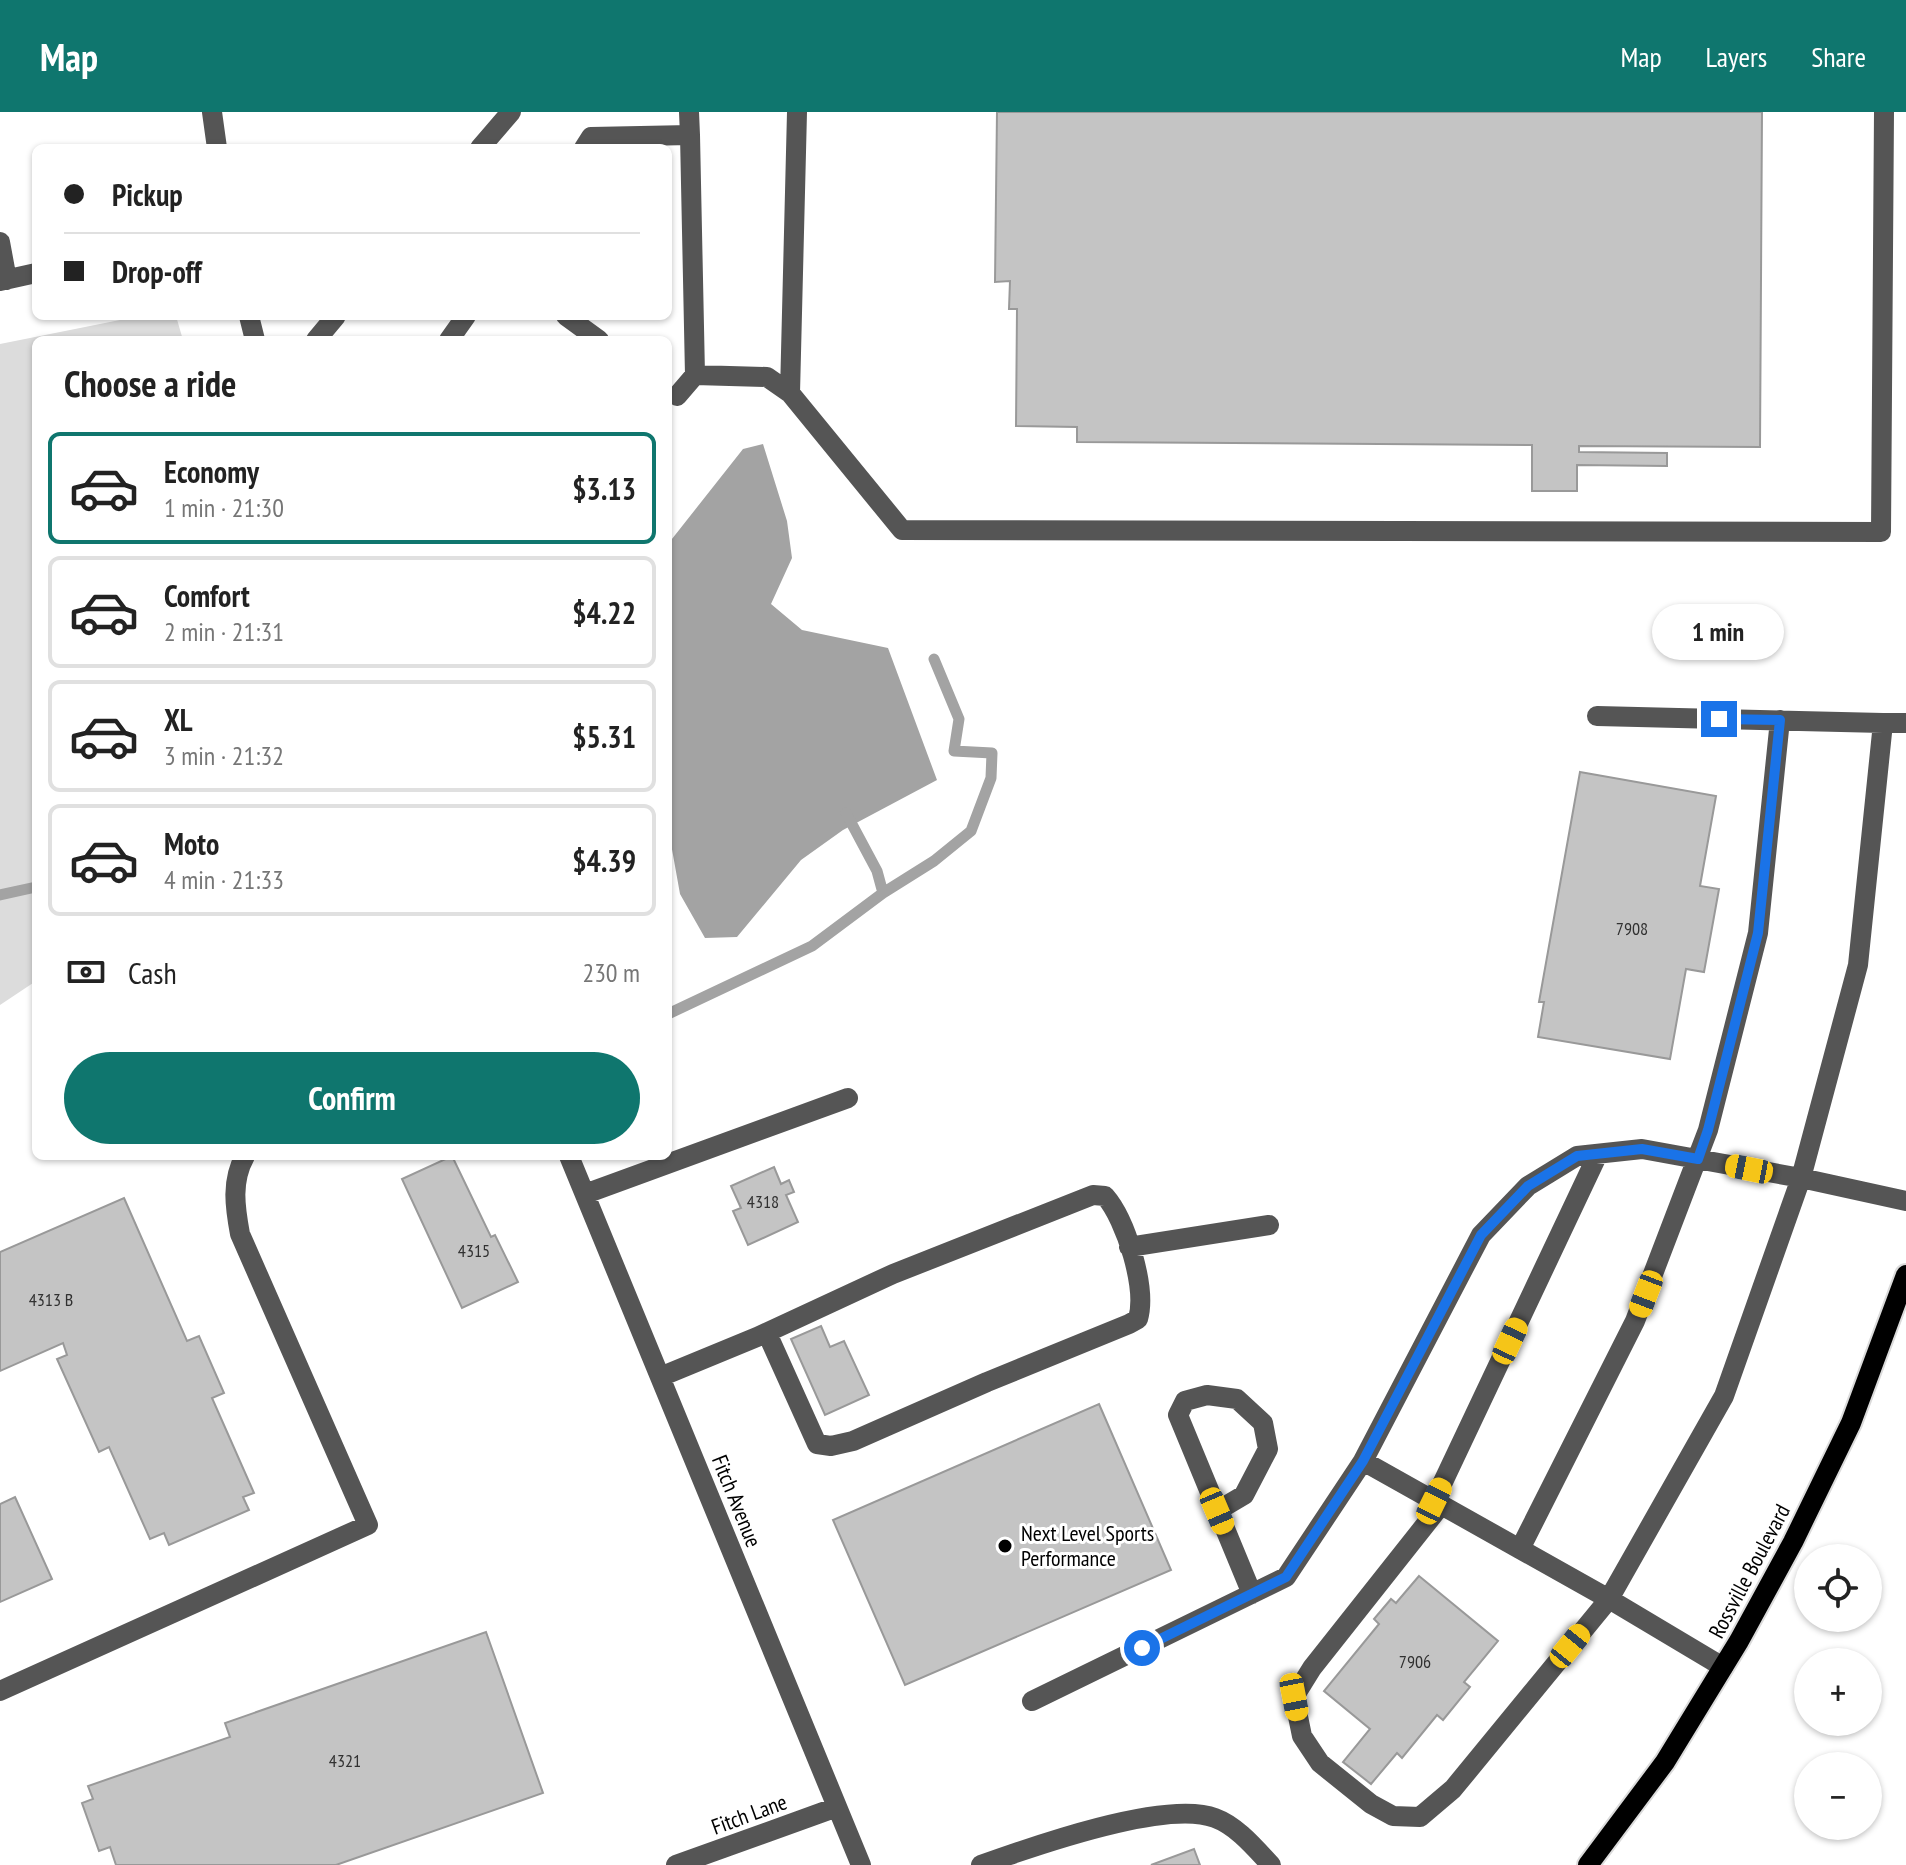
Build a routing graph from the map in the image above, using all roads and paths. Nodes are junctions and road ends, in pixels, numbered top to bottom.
1 (212, 112) edge
2 (511, 112) edge
3 (689, 112) edge
4 (797, 112) edge
5 (1884, 112) edge
6 (690, 135) junction
7 (216, 144) edge
8 (483, 144) edge
9 (587, 144) edge
10 (0, 242) edge
11 (32, 274) edge
12 (4, 281) edge
13 (333, 320) edge
14 (575, 320) edge
15 (319, 336) edge
16 (594, 336) edge
17 (695, 375) junction
18 (790, 393) junction
19 (672, 397) edge
20 (1597, 716) dead end
21 (1780, 720) junction
22 (1883, 723) junction
23 (1906, 723) edge
24 (848, 1098) dead end
25 (1598, 1154) junction
26 (1698, 1159) junction
27 (243, 1160) edge
28 (571, 1160) edge
29 (1801, 1178) junction
30 (585, 1194) junction
31 (1906, 1201) edge
32 (1269, 1225) dead end
33 (1129, 1247) junction
34 (1906, 1275) edge
35 (767, 1333) junction
36 (660, 1377) junction
37 (1363, 1461) junction
38 (1438, 1503) junction
39 (1217, 1511) junction
40 (1520, 1549) junction
41 (1252, 1594) junction
42 (1609, 1599) junction
43 (1723, 1667) junction
44 (0, 1691) edge
45 (1032, 1701) dead end
46 (837, 1807) junction
47 (676, 1865) edge
48 (861, 1865) edge
49 (981, 1865) edge
50 (1271, 1865) edge
51 (1588, 1865) edge

1 - 7 street
2 - 8 street
3 - 6 street
4 - 18 street
5 - 18 street
6 - 9 street
6 - 17 street
10 - 12 street
11 - 12 street
13 - 15 street
14 - 16 street
17 - 18 street
17 - 19 street
20 - 21 street
21 - 22 street
21 - 26 street
22 - 23 street
22 - 29 street
24 - 30 street
25 - 26 street
25 - 37 street
25 - 38 street
26 - 29 street
26 - 40 street
27 - 44 street
28 - 30 street, Fitch Avenue
29 - 31 street
29 - 42 street
30 - 36 street, Fitch Avenue
32 - 33 street
33 - 35 street
33 - 35 street
34 - 43 main road, Rossville Boulevard
35 - 36 street
36 - 46 street, Fitch Avenue
37 - 38 street
37 - 41 street
38 - 40 street
38 - 42 street
39 - 39 street
39 - 41 street
40 - 42 street
41 - 45 street
42 - 43 street
43 - 51 main road, Rossville Boulevard
46 - 47 street, Fitch Lane
46 - 48 street, Fitch Avenue
49 - 50 street

